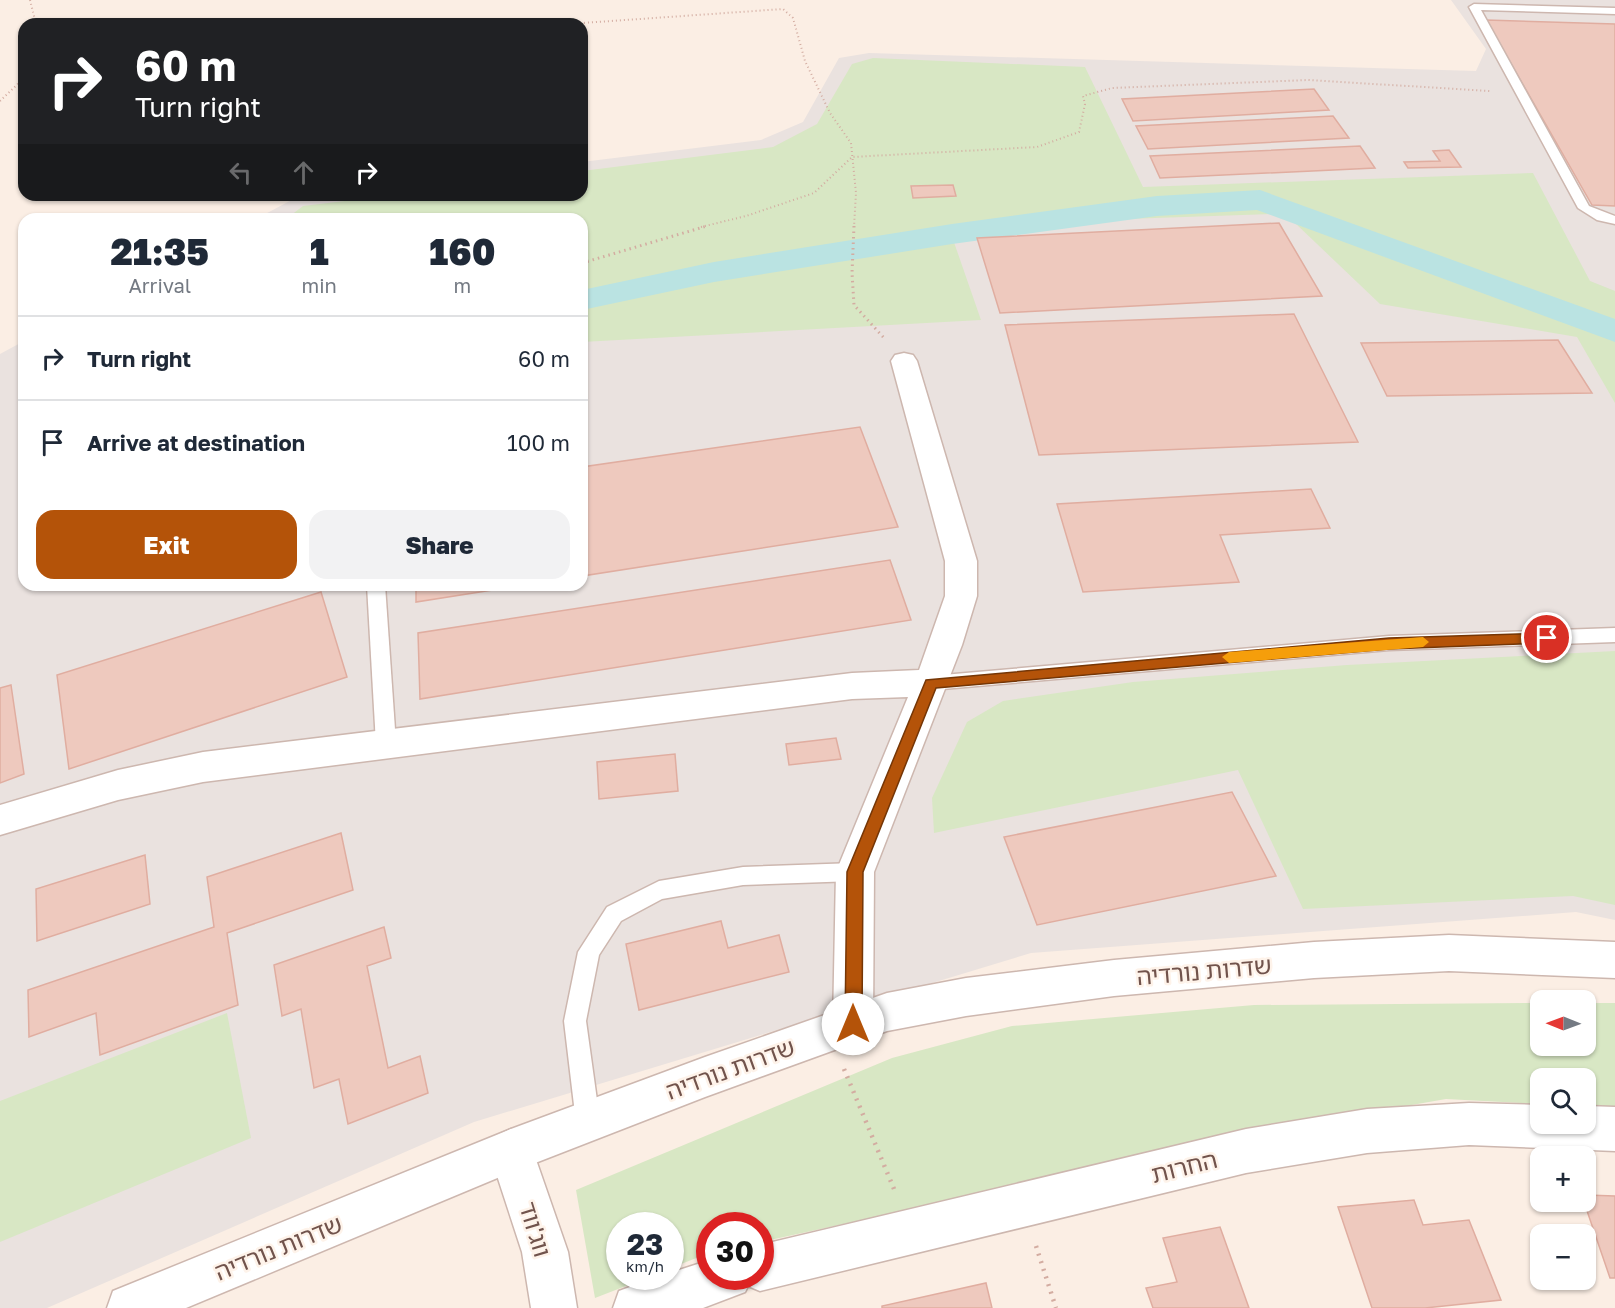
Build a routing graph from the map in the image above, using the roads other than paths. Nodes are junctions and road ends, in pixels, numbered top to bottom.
1 (1615, 11) edge
2 (1615, 220) edge
3 (904, 362) road end
4 (376, 591) edge
5 (1615, 635) edge
6 (931, 683) junction
7 (386, 744) junction
8 (0, 820) edge
9 (855, 872) junction
10 (1615, 960) edge
11 (841, 1028) junction
12 (588, 1122) junction
13 (1615, 1129) edge
14 (511, 1151) junction
15 (774, 1265) edge
16 (696, 1287) edge
17 (130, 1308) edge
18 (554, 1308) edge
19 (636, 1308) edge

1 - 2 lane
3 - 6 street
4 - 7 lane
5 - 6 lane
6 - 7 street
6 - 9 street
7 - 8 street
9 - 11 street
9 - 12 lane
10 - 11 street, שדרות נורדיה
11 - 12 street, שדרות נורדיה
12 - 14 street, שדרות נורדיה
13 - 15 street, החרות
14 - 17 street, שדרות נורדיה
14 - 18 street, ווג'ווד
16 - 19 street

